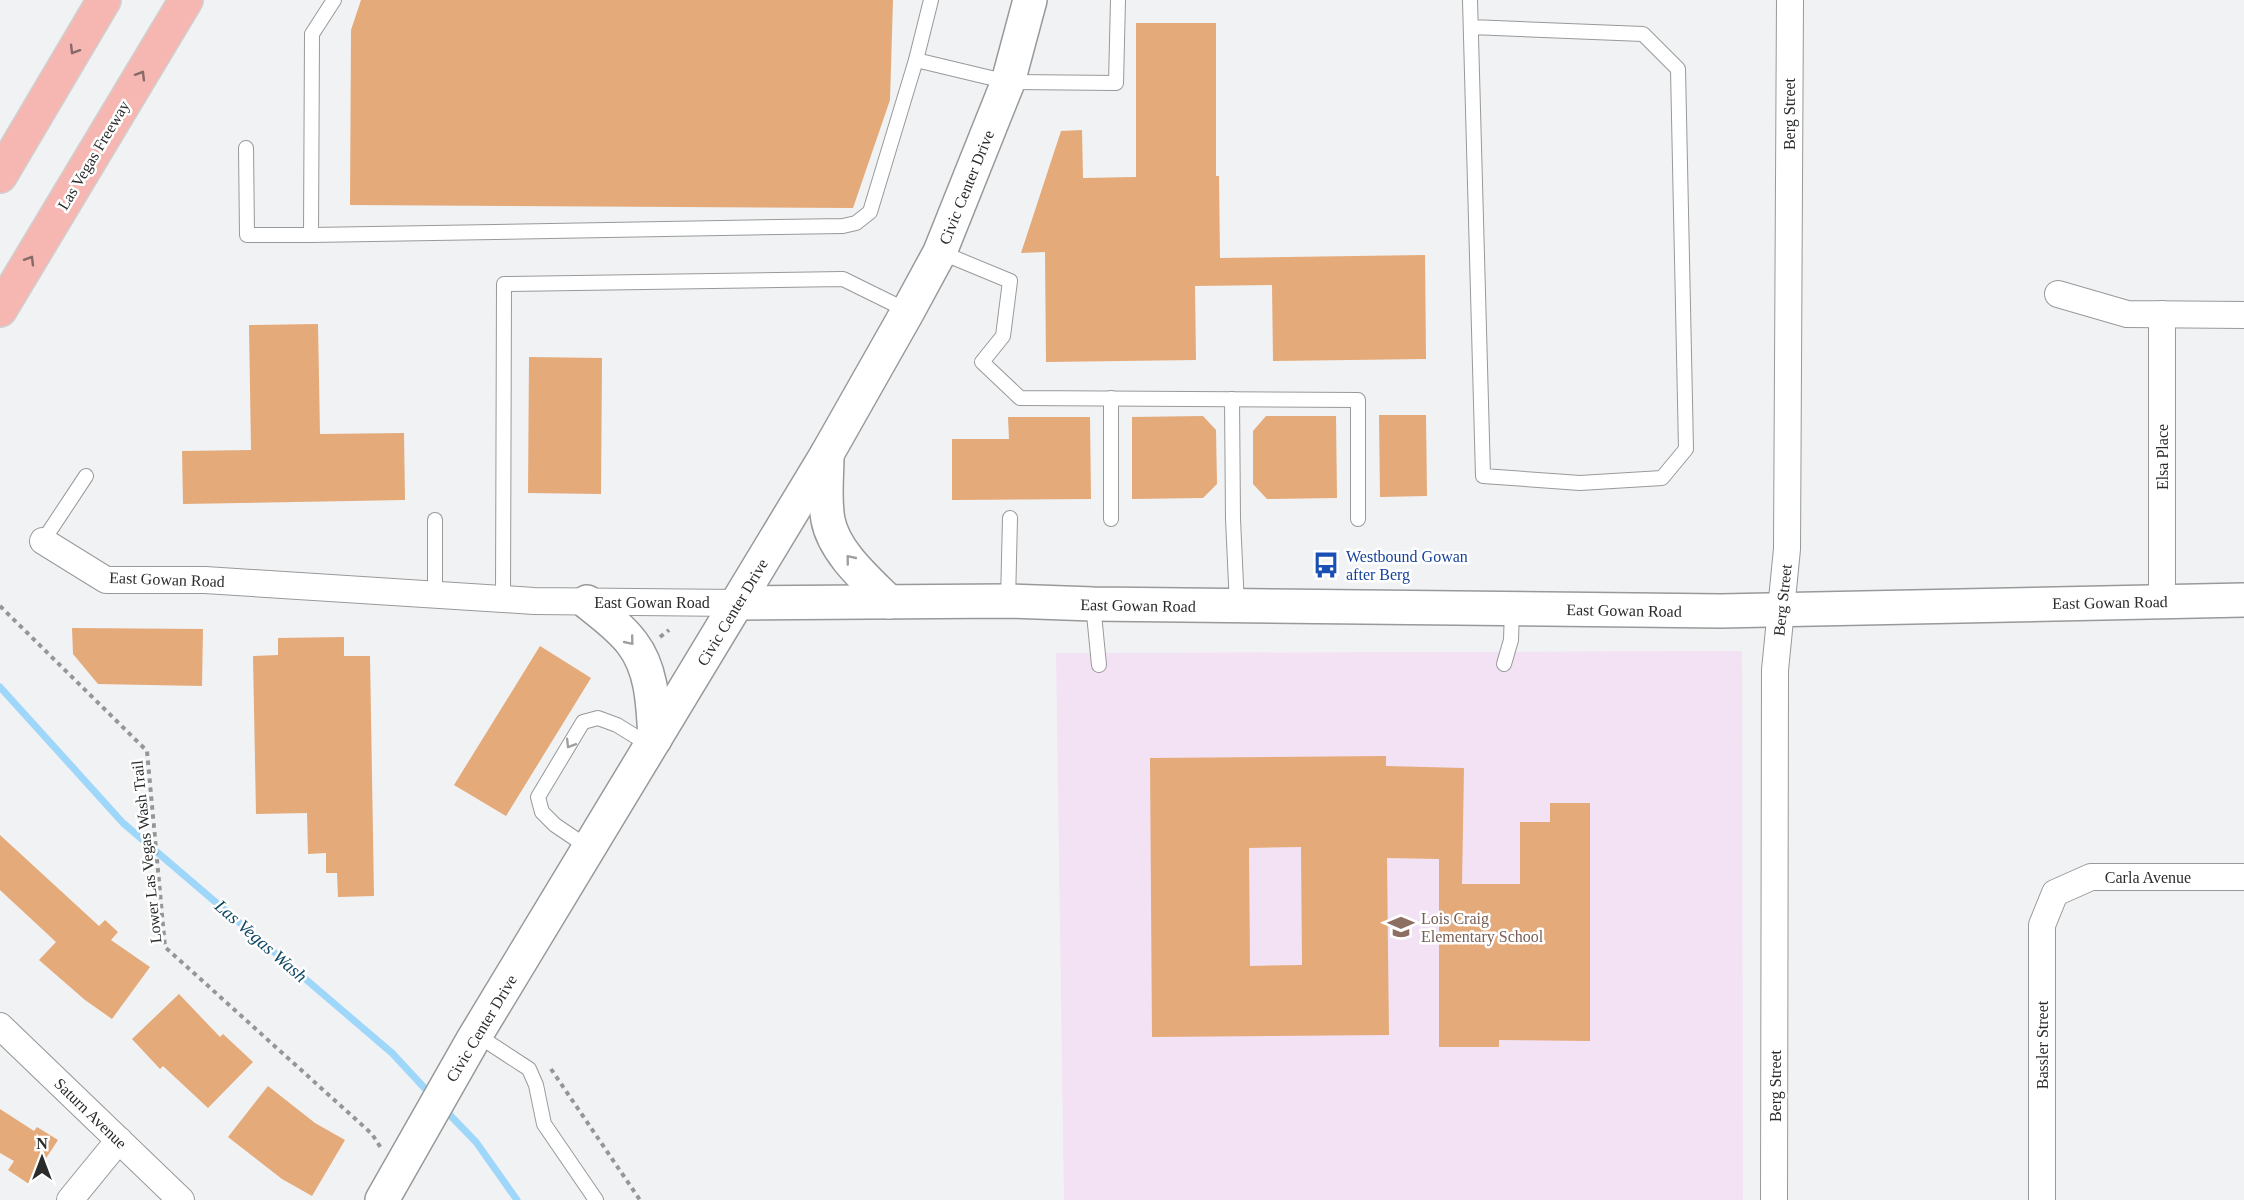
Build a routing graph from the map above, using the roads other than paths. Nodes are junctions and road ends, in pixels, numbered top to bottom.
1 (104, 0) edge
2 (186, 0) edge
3 (334, 0) edge
4 (931, 0) edge
5 (1030, 0) edge
6 (1118, 0) edge
7 (1470, 0) edge
8 (1790, 0) edge
9 (1472, 27) junction
10 (916, 60) junction
11 (1008, 81) junction
12 (246, 148) dead end
13 (0, 176) edge
14 (311, 235) junction
15 (940, 252) junction
16 (2058, 294) dead end
17 (0, 310) edge
18 (908, 311) junction
19 (2162, 314) junction
20 (2244, 315) edge
21 (1111, 398) junction
22 (1232, 399) junction
23 (827, 454) junction
24 (86, 476) dead end
25 (1010, 518) dead end
26 (1111, 519) dead end
27 (1358, 519) dead end
28 (435, 520) dead end
29 (43, 541) joint
30 (435, 594) junction
31 (503, 599) junction
32 (2162, 600) junction
33 (2244, 600) edge
34 (1008, 601) junction
35 (587, 602) junction
36 (889, 602) junction
37 (737, 603) junction
38 (1093, 604) junction
39 (1237, 606) junction
40 (1512, 609) junction
41 (1781, 611) junction
42 (1504, 664) dead end
43 (1099, 665) dead end
44 (653, 742) junction
45 (589, 849) junction
46 (2244, 877) edge
47 (2055, 893) joint
48 (0, 1026) edge
49 (476, 1037) junction
50 (119, 1140) junction
51 (394, 1179) edge
52 (70, 1200) edge
53 (181, 1200) edge
54 (596, 1200) edge
55 (1774, 1200) edge
56 (2042, 1200) edge

1 -> 13 highway
17 -> 2 highway, Las Vegas Freeway
3 - 14 lane
4 - 10 lane
5 - 11 street, Civic Center Drive
6 - 11 lane
7 - 9 lane
8 - 41 street, Berg Street
9 - 9 lane
10 - 11 lane
10 - 14 lane
11 - 15 street, Civic Center Drive
12 - 14 lane
15 - 18 street, Civic Center Drive
15 - 21 lane
16 - 19 street
18 - 23 street, Civic Center Drive
18 - 31 lane
19 - 20 street
19 - 32 street, Elsa Place
21 - 22 lane
21 - 26 lane
22 - 27 lane
22 - 39 lane
36 -> 23 street
23 - 37 street, Civic Center Drive
24 - 29 lane
25 - 34 lane
28 - 30 lane
29 - 30 street, East Gowan Road
30 - 31 street, East Gowan Road
31 - 35 street, East Gowan Road
32 - 33 street, East Gowan Road
32 - 41 street, East Gowan Road
34 - 36 street, East Gowan Road
34 - 38 street, East Gowan Road
35 - 37 street, East Gowan Road
35 -> 44 street
36 - 37 street, East Gowan Road
37 - 44 street, Civic Center Drive
38 - 39 street, East Gowan Road
38 - 43 lane
39 - 40 street, East Gowan Road
40 - 41 street, East Gowan Road
40 - 42 lane
41 - 55 street, Berg Street
44 - 45 street, Civic Center Drive
44 -> 45 lane
45 - 49 street, Civic Center Drive
46 - 47 street, Carla Avenue
47 - 56 street, Bassler Street
48 - 50 street, Saturn Avenue
49 - 51 street, Civic Center Drive
49 - 54 lane
50 - 52 street
50 - 53 street, Saturn Avenue

